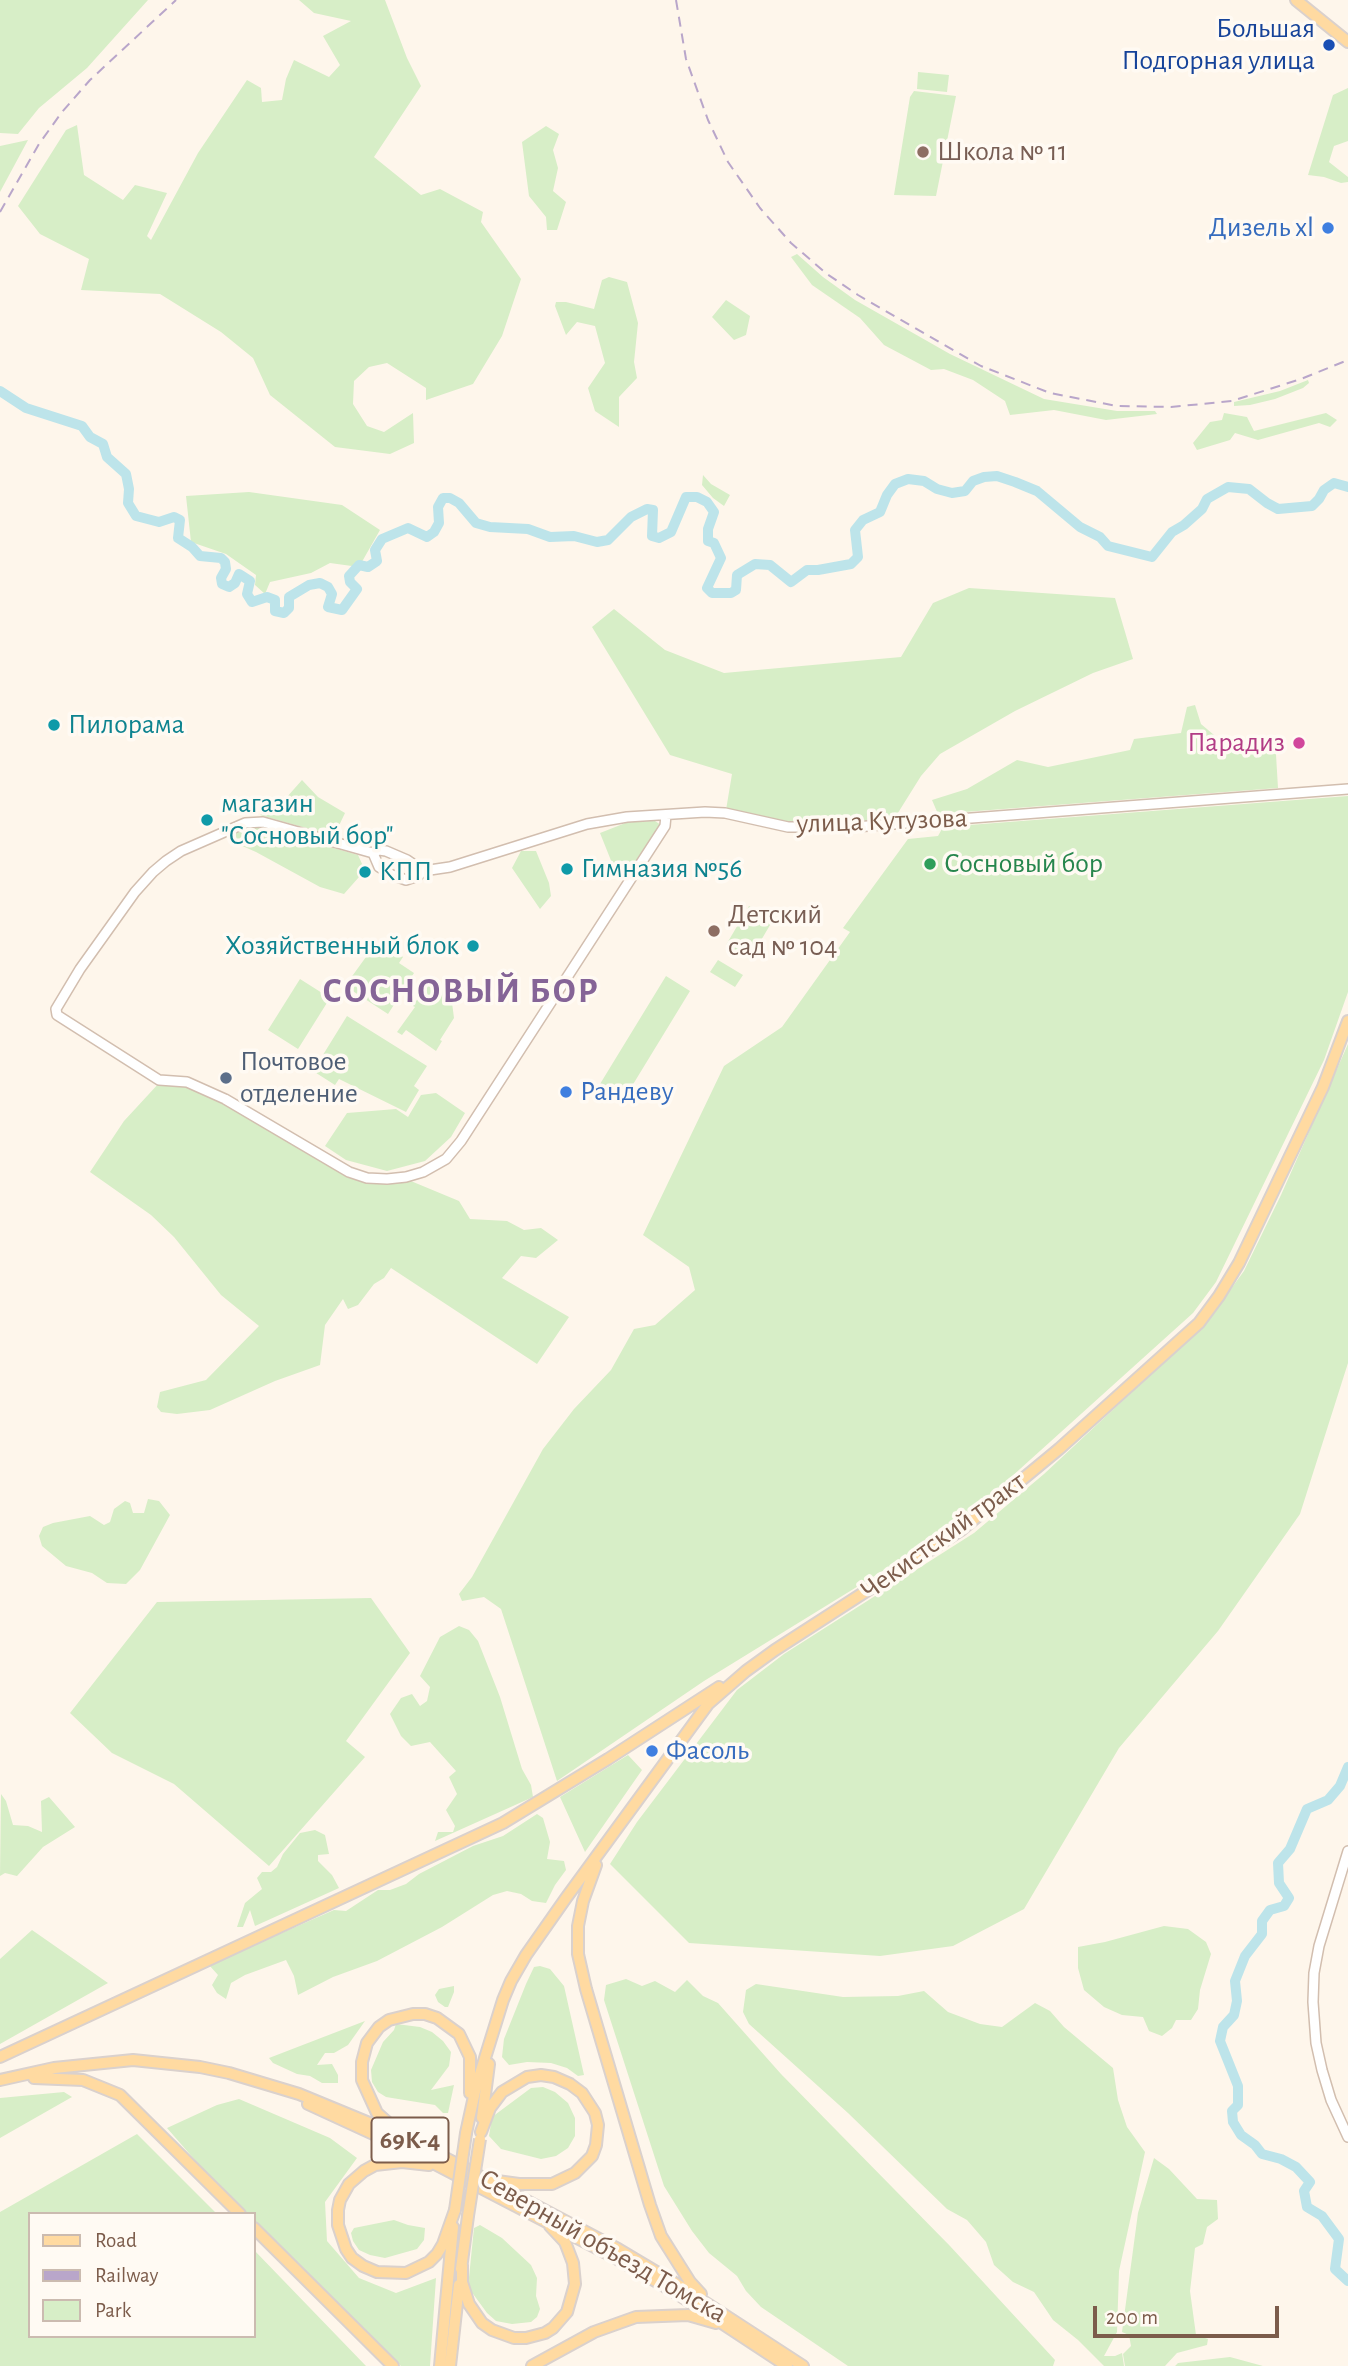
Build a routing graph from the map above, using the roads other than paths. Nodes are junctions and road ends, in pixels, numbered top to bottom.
1 (1296, 0) edge
2 (1348, 42) edge
3 (1348, 789) edge
4 (666, 815) junction
5 (373, 853) junction
6 (423, 871) junction
7 (1348, 1021) edge
8 (746, 1671) junction
9 (603, 1848) junction
10 (1348, 1851) edge
11 (497, 2020) junction
12 (0, 2057) edge
13 (116, 2062) junction
14 (1, 2080) edge
15 (467, 2129) junction
16 (480, 2136) junction
17 (1348, 2137) edge
18 (413, 2141) junction
19 (442, 2167) junction
20 (484, 2177) junction
21 (515, 2204) junction
22 (454, 2210) junction
23 (238, 2212) edge
24 (256, 2230) edge
25 (462, 2264) junction
26 (735, 2326) junction
27 (393, 2366) edge
28 (440, 2366) edge
29 (450, 2366) edge
30 (532, 2366) edge
31 (787, 2366) edge
32 (803, 2366) edge

1 - 2 main road
3 - 4 street, улица Кутузова
4 - 5 street
4 - 6 street, улица Кутузова
5 - 6 street
5 - 6 street, улица Кутузова
7 - 8 main road, Чекистский тракт
8 - 9 main road, Чекистский тракт
8 - 12 main road
9 - 11 main road, Чекистский тракт
9 - 26 main road
10 - 17 street
11 - 15 main road, Чекистский тракт
11 - 16 main road, Чекистский тракт
13 - 14 main road, Северный объезд Томска / 69К-4
13 - 18 main road, Северный объезд Томска / 69К-4
13 - 19 main road, Северный объезд Томска / 69К-4
14 - 23 main road
15 - 18 main road
15 - 22 main road, bridge
16 - 20 main road
16 - 25 main road, Чекистский тракт, bridge
18 - 20 main road, Северный объезд Томска / 69К-4
19 - 21 main road, Северный объезд Томска / 69К-4
19 - 22 main road
20 - 26 main road, Северный объезд Томска / 69К-4
21 - 25 main road
21 - 26 main road, Северный объезд Томска / 69К-4
22 - 28 main road
24 - 27 main road
25 - 29 main road, Чекистский тракт
26 - 30 main road
26 - 31 main road, Северный объезд Томска / 69К-4
26 - 32 main road, Северный объезд Томска / 69К-4

